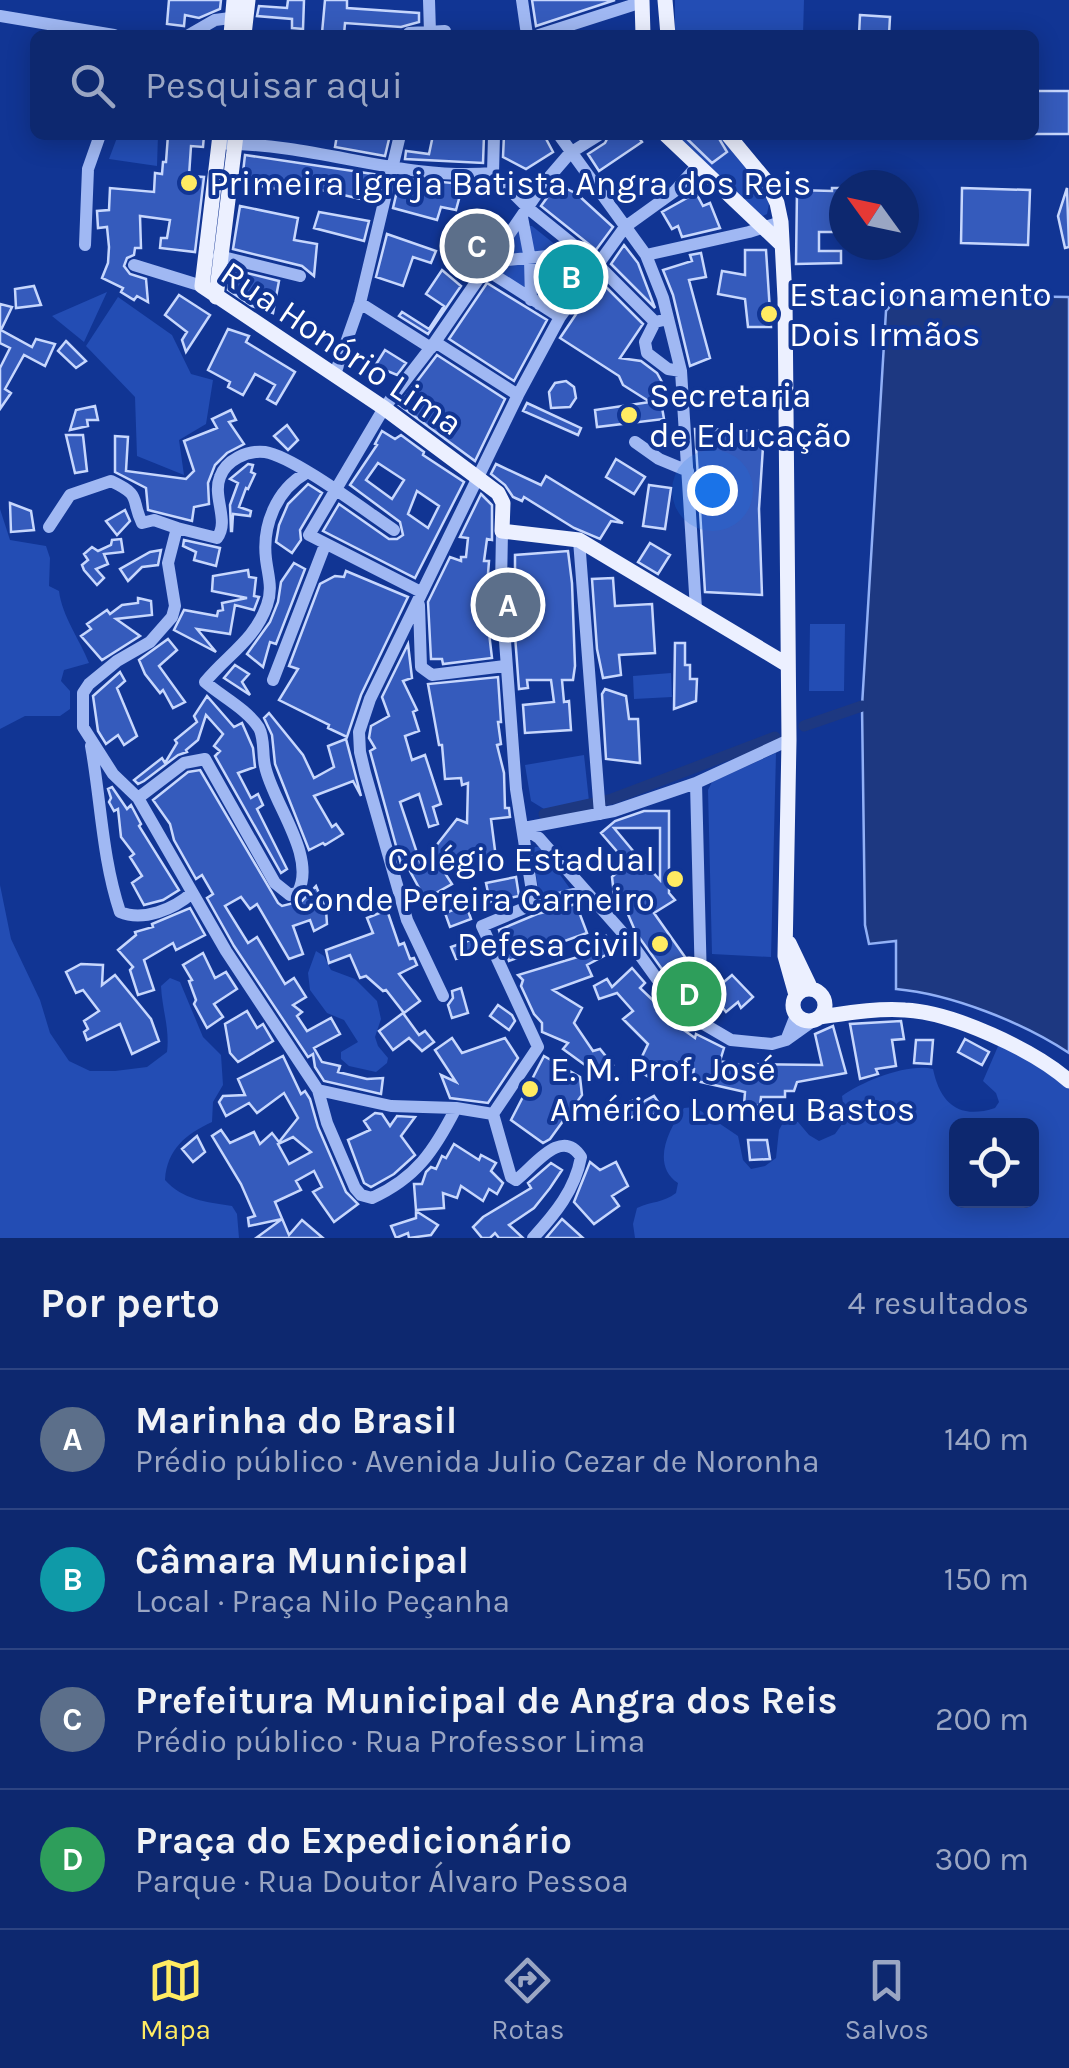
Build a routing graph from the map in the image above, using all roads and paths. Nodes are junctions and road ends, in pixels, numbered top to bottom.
1 (248, 0) edge
2 (429, 0) edge
3 (522, 0) edge
4 (664, 0) edge
5 (642, 1) edge
6 (237, 11) edge
7 (0, 16) edge
8 (666, 28) edge
9 (643, 29) edge
10 (84, 30) edge
11 (198, 30) edge
12 (437, 30) edge
13 (526, 30) edge
14 (554, 30) edge
15 (98, 140) edge
16 (228, 140) edge
17 (228, 140) edge
18 (234, 140) edge
19 (399, 140) edge
20 (494, 140) edge
21 (562, 140) edge
22 (591, 140) edge
23 (671, 140) edge
24 (732, 140) edge
25 (570, 153) junction
26 (696, 166) junction
27 (391, 167) junction
28 (493, 173) junction
29 (525, 213) junction
30 (781, 222) junction
31 (625, 226) junction
32 (764, 228) junction
33 (780, 243) junction
34 (86, 245) dead end
35 (578, 247) junction
36 (646, 255) junction
37 (220, 256) junction
38 (530, 260) junction
39 (596, 263) junction
40 (134, 265) dead end
41 (486, 268) junction
42 (300, 276) dead end
43 (202, 286) junction
44 (216, 297) junction
45 (535, 302) junction
46 (360, 303) junction
47 (560, 317) junction
48 (661, 320) junction
49 (433, 345) junction
50 (681, 371) junction
51 (335, 374) junction
52 (518, 395) junction
53 (384, 408) junction
54 (635, 442) dead end
55 (688, 472) junction
56 (306, 473) junction
57 (478, 477) junction
58 (337, 491) junction
59 (48, 528) dead end
60 (177, 528) junction
61 (394, 530) dead end
62 (502, 531) junction
63 (579, 540) junction
64 (326, 546) junction
65 (420, 595) junction
66 (696, 609) junction
67 (786, 664) junction
68 (506, 666) junction
69 (273, 680) dead end
70 (90, 739) junction
71 (789, 740) junction
72 (696, 783) junction
73 (138, 798) junction
74 (600, 814) junction
75 (524, 828) junction
76 (585, 890) junction
77 (192, 893) junction
78 (534, 904) junction
79 (810, 994) junction
80 (443, 996) dead end
81 (858, 1012) junction
82 (796, 1015) junction
83 (817, 1019) junction
84 (702, 1022) junction
85 (786, 1040) junction
86 (1069, 1081) edge
87 (318, 1090) junction
88 (456, 1108) junction
89 (493, 1114) junction
90 (533, 1238) edge

1 - 6 main road
2 - 12 street
3 - 13 street
4 - 8 main road
5 - 9 main road
5 - 14 street
6 - 11 street
7 - 10 street
8 - 9 main road
15 - 34 street
16 - 37 main road
17 - 43 main road
18 - 27 street
19 - 27 street
20 - 28 street
21 - 25 street
22 - 25 street
23 - 26 main road
24 - 30 main road
25 - 29 street
25 - 31 street
26 - 31 street
26 - 32 main road
27 - 28 street
27 - 46 street
28 - 29 street
29 - 35 street
29 - 38 street
29 - 41 street
30 - 32 street
30 - 33 main road
31 - 36 street
31 - 39 street
32 - 33 main road
32 - 36 street
33 - 67 main road
35 - 38 street
35 - 39 street
35 - 45 street
36 - 48 street
37 - 42 street
37 - 44 main road
38 - 41 street
38 - 45 street
39 - 47 street
39 - 48 street
40 - 43 street, Rua Honório Lima
41 - 45 street
41 - 49 street
43 - 44 main road, Rua Honório Lima
44 - 51 main road, Rua Honório Lima
45 - 47 street
46 - 49 street
46 - 51 street
47 - 52 street
48 - 50 street
48 - 50 street
49 - 52 street
49 - 53 street
50 - 55 street
51 - 53 main road, Rua Honório Lima
52 - 57 street
53 - 57 main road, Rua Honório Lima
53 - 58 street
54 - 55 street
55 - 66 street
56 - 58 street
56 - 60 street
56 - 73 street
57 - 62 main road, Rua Honório Lima
57 - 65 street
58 - 61 street
58 - 64 street
59 - 60 street
60 - 70 street
62 - 63 main road
62 - 68 street
63 - 66 main road
63 - 74 street
64 - 65 street
64 - 69 street
65 - 68 street
65 - 80 street
66 - 67 main road
67 - 71 main road
68 - 75 street
70 - 73 street
70 - 77 street
71 - 72 street
71 - 79 main road
72 - 74 street
72 - 84 street
73 - 77 street
74 - 75 street
75 - 76 street
75 - 78 street
76 - 78 street
76 - 84 street
77 - 87 street
78 - 89 street
79 - 81 main road
79 - 82 main road
79 - 83 main road
81 - 83 main road
81 - 86 main road
82 - 83 main road
82 - 85 street
83 - 85 street
84 - 85 street
87 - 88 street
87 - 88 street
88 - 89 street
89 - 90 street

